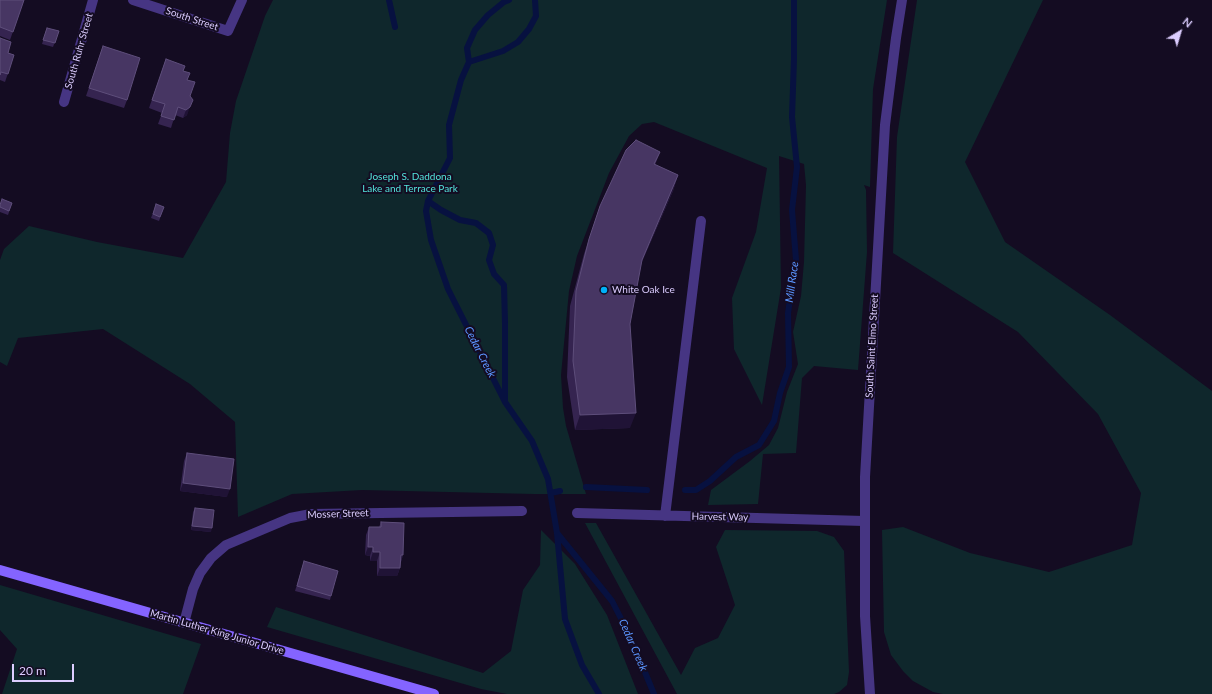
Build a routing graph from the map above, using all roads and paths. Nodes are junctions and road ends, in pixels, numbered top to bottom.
1 (93, 0) edge
2 (133, 0) edge
3 (242, 0) edge
4 (902, 0) edge
5 (64, 102) dead end
6 (701, 221) dead end
7 (522, 511) dead end
8 (577, 513) dead end
9 (665, 516) junction
10 (864, 521) junction
11 (0, 570) edge
12 (184, 623) junction
13 (434, 694) edge
14 (870, 694) edge

1 - 5 street, South Ruhr Street
2 - 3 street, South Street
4 - 10 street, South Saint Elmo Street
6 - 9 street
7 - 12 street, Mosser Street
8 - 9 street, Harvest Way
9 - 10 street, Harvest Way
10 - 14 street, South Saint Elmo Street
11 - 12 main road, Martin Luther King Junior Drive
12 - 13 main road, Martin Luther King Junior Drive

